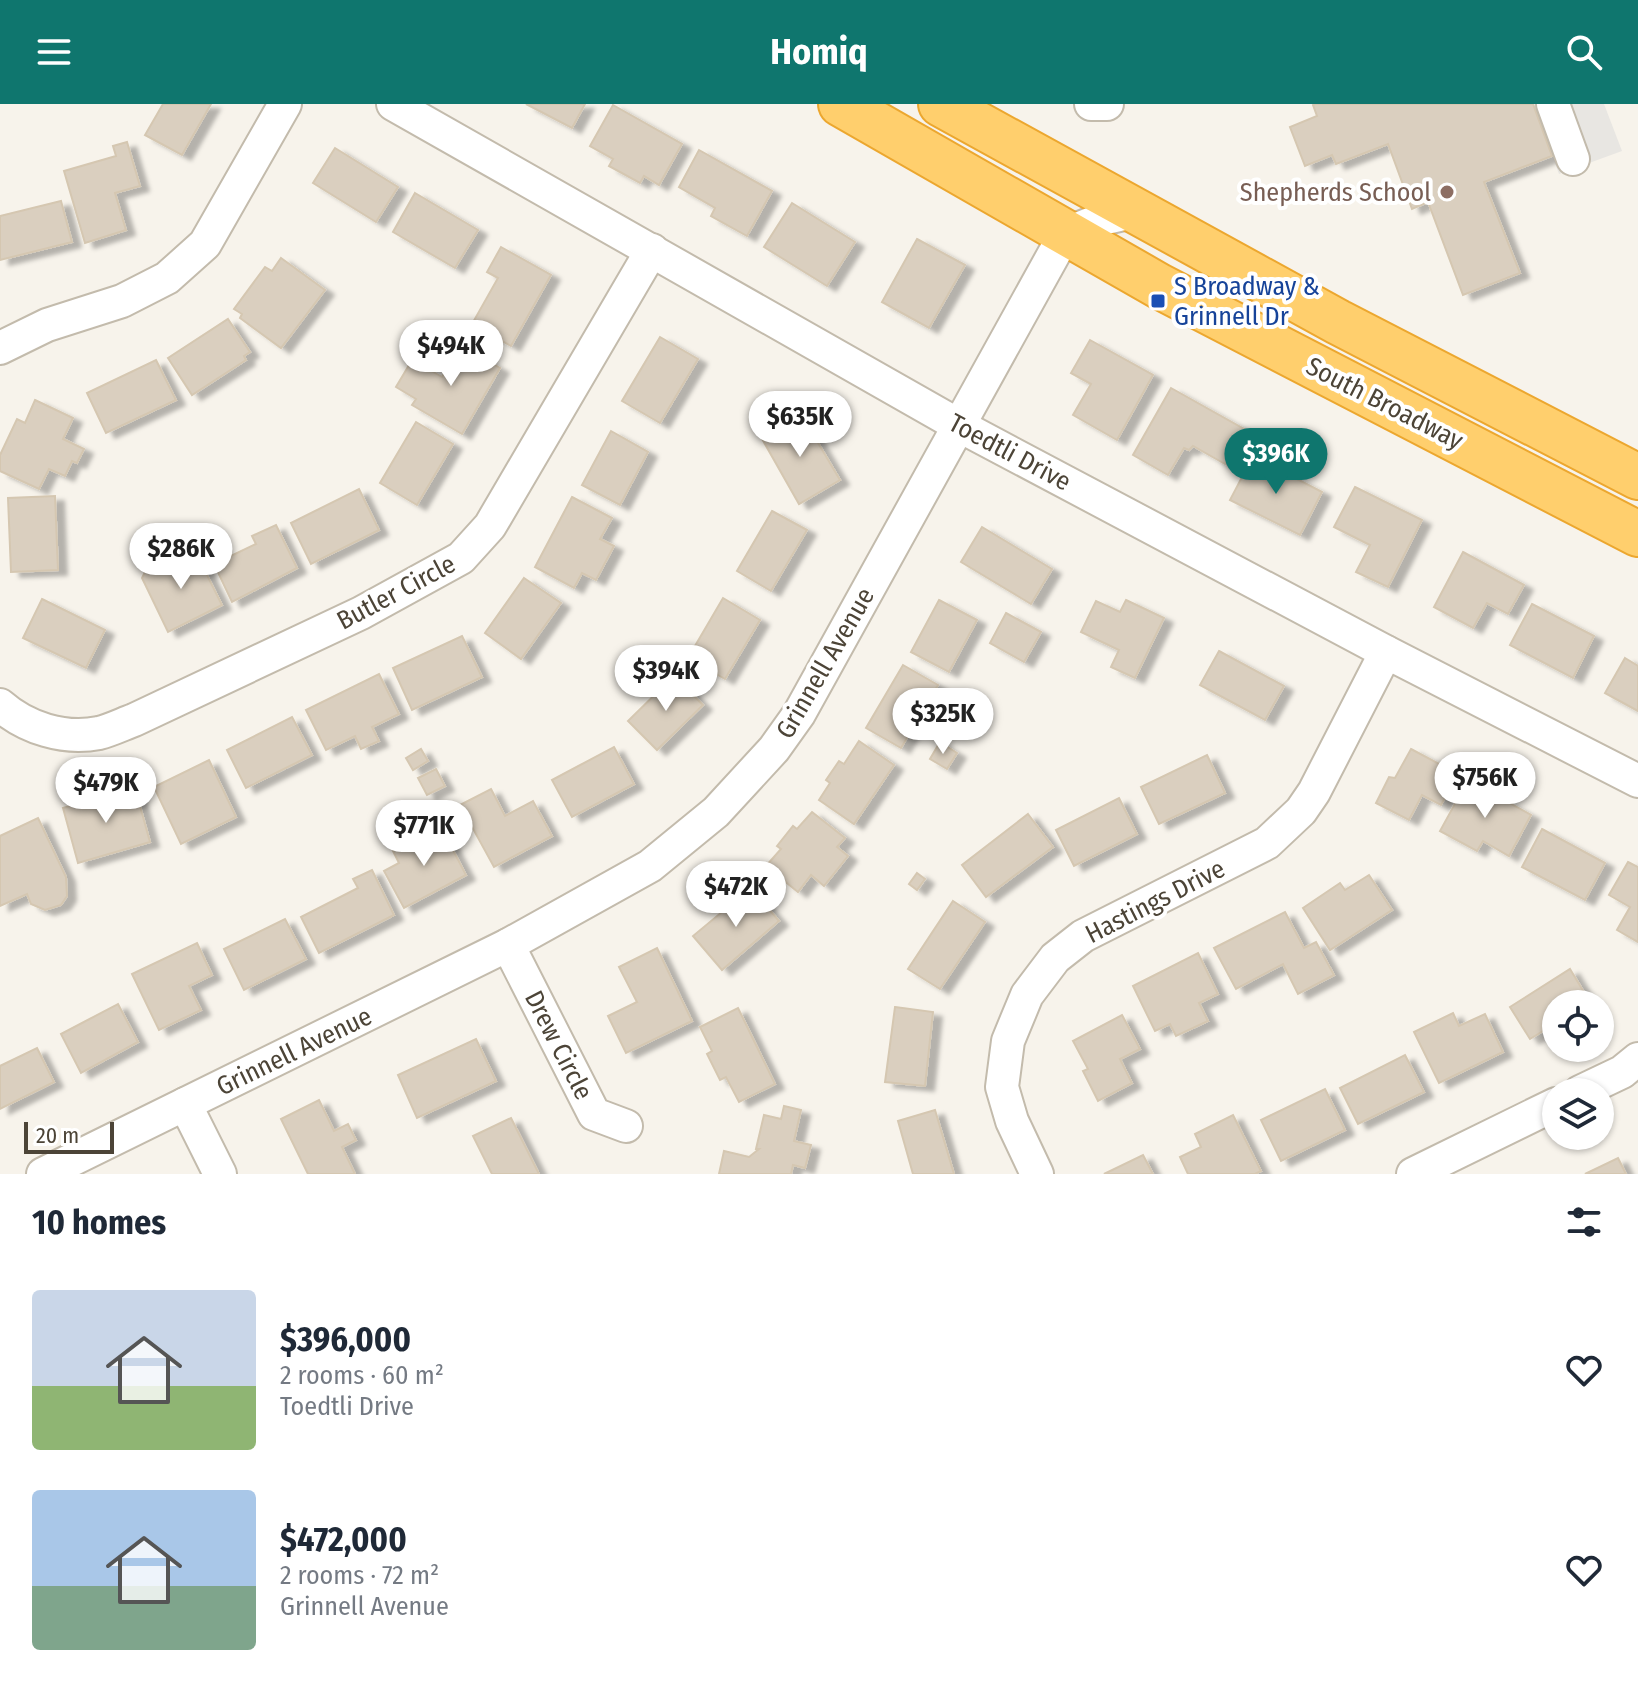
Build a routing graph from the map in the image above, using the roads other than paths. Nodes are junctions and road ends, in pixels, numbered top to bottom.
1 (285, 104) edge
2 (393, 104) edge
3 (841, 104) edge
4 (941, 104) edge
5 (1553, 104) edge
6 (1573, 159) dead end
7 (1138, 211) junction
8 (1065, 234) junction
9 (652, 250) junction
10 (0, 348) edge
11 (958, 425) junction
12 (1638, 477) edge
13 (1638, 534) edge
14 (1386, 652) junction
15 (0, 705) edge
16 (1638, 781) edge
17 (508, 945) junction
18 (1638, 1059) edge
19 (1609, 1078) edge
20 (185, 1104) junction
21 (1542, 1111) edge
22 (626, 1126) dead end
23 (43, 1174) edge
24 (220, 1174) edge
25 (1037, 1174) edge
26 (1413, 1174) edge

1 - 10 street
2 - 9 street, Toedtli Drive
3 - 8 highway, South Broadway
4 - 7 highway, South Broadway
5 - 6 street
7 - 8 street
7 - 12 highway, South Broadway
8 - 11 street, Grinnell Avenue
8 - 13 highway, South Broadway
9 - 11 street, Toedtli Drive
9 - 15 street, Butler Circle
11 - 14 street, Toedtli Drive
11 - 17 street, Grinnell Avenue
14 - 16 street, Toedtli Drive
14 - 25 street, Hastings Drive
17 - 20 street, Grinnell Avenue
17 - 22 street, Drew Circle
18 - 19 street
20 - 23 street, Grinnell Avenue
20 - 24 street
21 - 26 street

